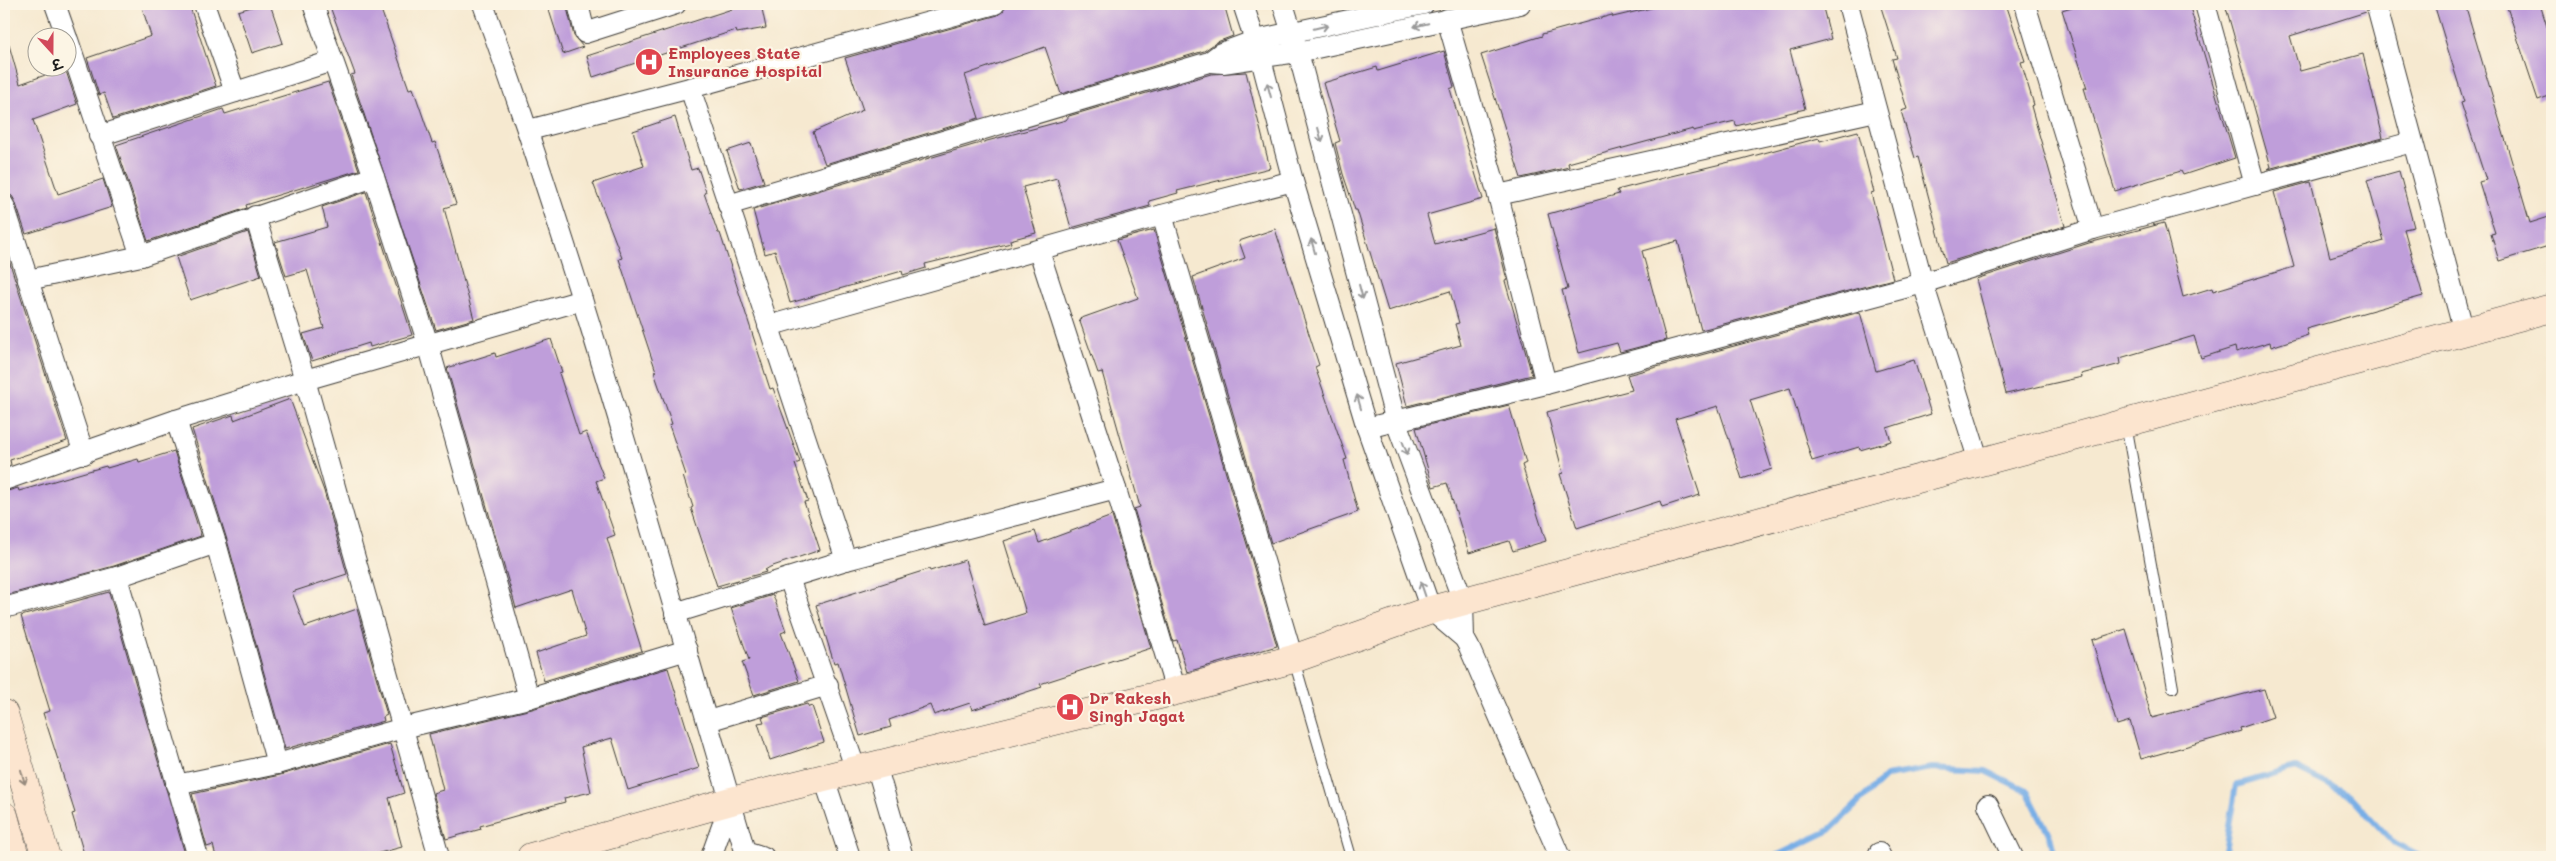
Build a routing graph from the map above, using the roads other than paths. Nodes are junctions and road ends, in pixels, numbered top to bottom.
1 (56, 4) edge
2 (204, 4) edge
3 (313, 4) edge
4 (483, 4) edge
5 (578, 4) edge
6 (676, 4) edge
7 (995, 4) edge
8 (1243, 4) edge
9 (1283, 4) edge
10 (1424, 4) edge
11 (1520, 4) edge
12 (1848, 4) edge
13 (2025, 4) edge
14 (2206, 4) edge
15 (2376, 4) edge
16 (1447, 19) junction
17 (64, 28) edge
18 (1292, 33) junction
19 (1256, 40) junction
20 (1298, 52) junction
21 (1261, 59) junction
22 (332, 60) junction
23 (1210, 62) junction
24 (78, 72) edge
25 (690, 88) junction
26 (235, 92) junction
27 (1876, 111) junction
28 (529, 130) junction
29 (99, 136) junction
30 (2412, 142) junction
31 (374, 177) junction
32 (1293, 181) junction
33 (2255, 185) junction
34 (1498, 195) junction
35 (4, 205) edge
36 (728, 205) junction
37 (1162, 215) junction
38 (255, 216) junction
39 (2092, 229) junction
40 (1039, 251) junction
41 (141, 256) junction
42 (28, 280) junction
43 (1924, 283) junction
44 (582, 300) junction
45 (2552, 308) edge
46 (768, 326) junction
47 (2464, 332) junction
48 (428, 344) junction
49 (305, 380) junction
50 (1546, 384) junction
51 (176, 420) junction
52 (1396, 422) junction
53 (2126, 423) junction
54 (1367, 428) junction
55 (84, 454) junction
56 (1979, 462) junction
57 (4, 480) edge
58 (1116, 489) junction
59 (216, 543) junction
60 (846, 560) junction
61 (117, 577) junction
62 (789, 578) junction
63 (1463, 601) junction
64 (4, 608) edge
65 (1431, 610) junction
66 (676, 613) junction
67 (1464, 638) junction
68 (687, 650) junction
69 (1293, 659) junction
70 (828, 685) junction
71 (2173, 688) dead end
72 (1176, 692) junction
73 (529, 698) junction
74 (4, 714) edge
75 (708, 721) junction
76 (403, 728) junction
77 (277, 764) junction
78 (866, 768) junction
79 (824, 778) junction
80 (176, 785) junction
81 (731, 801) junction
82 (1988, 805) dead end
83 (4, 816) edge
84 (15, 857) edge
85 (46, 857) edge
86 (198, 857) edge
87 (439, 857) edge
88 (531, 857) edge
89 (711, 857) edge
90 (764, 857) edge
91 (850, 857) edge
92 (903, 857) edge
93 (1351, 857) edge
94 (1560, 857) edge
95 (2012, 857) edge

1 - 17 street
2 - 26 street
3 - 22 street
4 - 28 street
5 - 6 street
7 - 25 street
8 - 19 street
9 - 18 street
18 -> 10 street
11 - 16 street
12 - 27 street
13 - 39 street
14 - 33 street
15 - 30 street
16 -> 20 street
16 - 34 street
18 - 19 street
18 - 20 street
19 - 21 street
19 - 23 street
20 - 21 street
20 -> 52 street
21 - 23 street
32 -> 21 street
22 - 26 street
22 - 31 street
23 - 36 street
24 - 29 street
25 - 28 street
25 - 36 street
26 - 29 street
27 - 34 street
27 - 43 street
28 - 44 street
29 - 41 street
30 - 33 street
30 - 47 street
31 - 38 street
31 - 48 street
32 - 37 street
54 -> 32 street
33 - 39 street
34 - 50 street
35 - 42 street
36 - 46 street
37 - 40 street
37 - 69 street
38 - 41 street
38 - 49 street
39 - 43 street
40 - 46 street
40 - 58 street
41 - 42 street
42 - 55 street
43 - 50 street
43 - 56 street
44 - 48 street
44 - 66 street
45 - 47 street
46 - 60 street
47 - 53 street
48 - 49 street
48 - 73 street
49 - 51 street
49 - 76 street
50 - 52 street
51 - 55 street
51 - 59 street
52 - 54 street
52 -> 63 street
53 - 56 street
53 - 71 lane
65 -> 54 street
55 - 57 street
56 - 63 street
58 - 60 street
58 - 72 street
59 - 61 street
59 - 77 street
60 - 62 street
61 - 64 street
61 - 80 street
62 - 66 street
62 - 70 street
63 - 65 street
63 - 67 street
65 - 67 street
65 - 69 street
66 - 68 street
67 - 94 street
68 - 73 street
68 - 75 street
69 - 72 street
69 - 93 lane
70 - 75 street
70 - 78 street
72 - 78 street
73 - 76 street
74 -> 85 street
75 - 81 street
76 - 77 street
76 - 87 street
77 - 80 street
78 - 79 street
78 - 92 street
79 - 81 street
79 - 91 street
80 - 86 street
81 - 88 street
81 - 89 street
81 - 90 street
82 - 95 street
83 - 84 street

